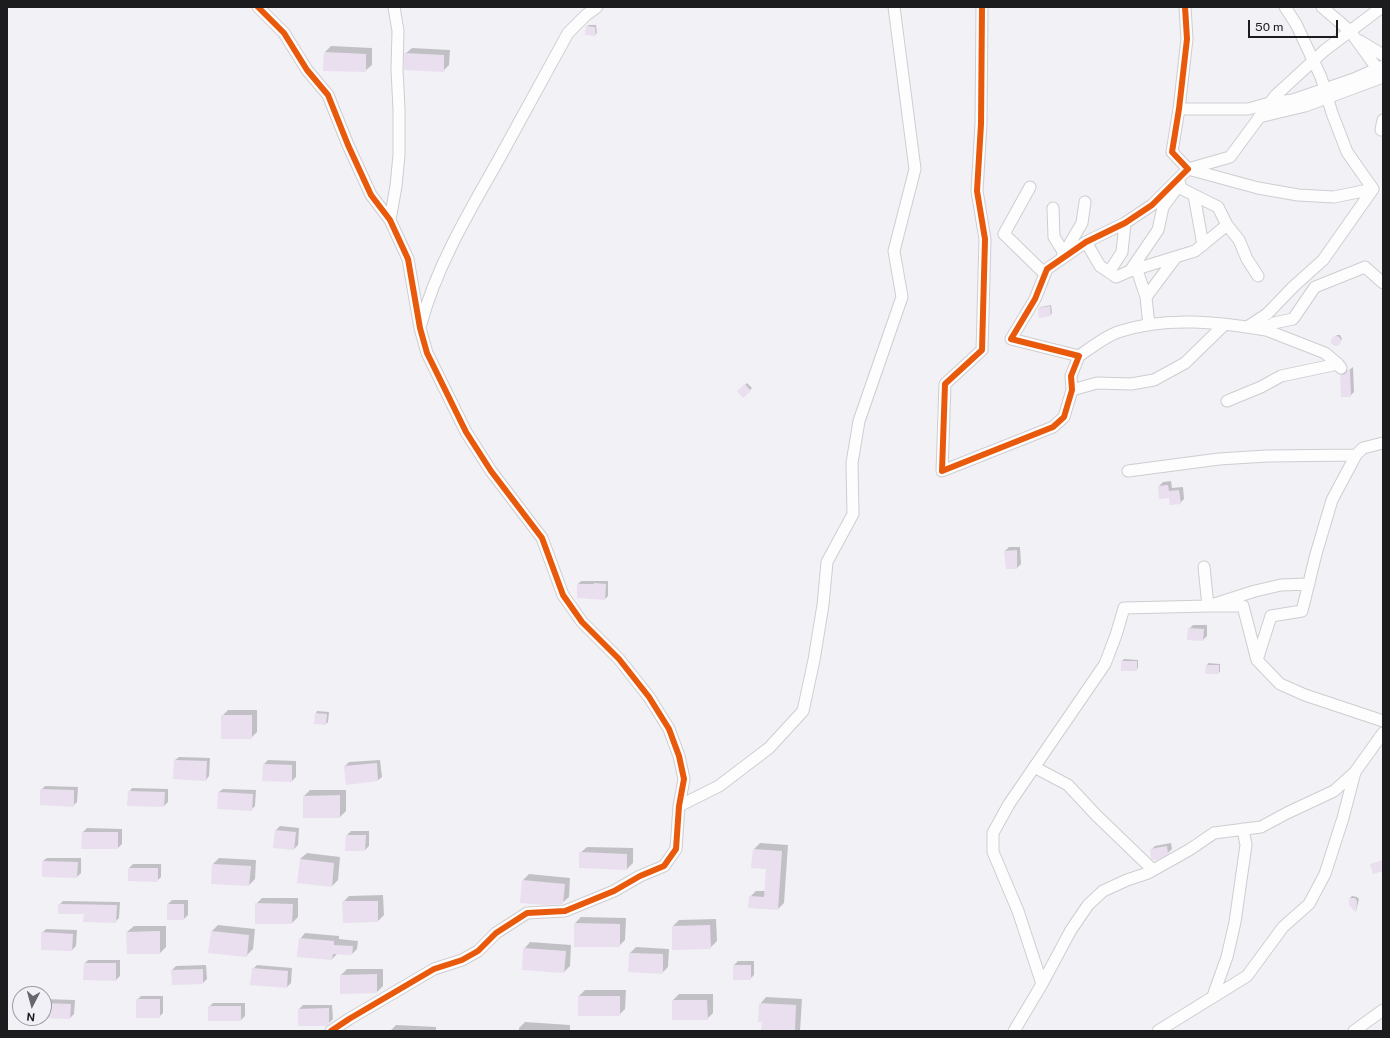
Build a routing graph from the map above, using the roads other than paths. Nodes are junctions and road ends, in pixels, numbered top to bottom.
1 (258, 7) edge
2 (394, 7) edge
3 (597, 7) edge
4 (894, 7) edge
5 (982, 7) edge
6 (1185, 7) edge
7 (1285, 7) edge
8 (1322, 7) edge
9 (1382, 7) edge
10 (1353, 35) junction
11 (1383, 55) edge
12 (1313, 61) junction
13 (1382, 73) edge
14 (1326, 93) junction
15 (1270, 103) junction
16 (1179, 109) junction
17 (1259, 117) junction
18 (1188, 169) junction
19 (1030, 187) dead end
20 (1178, 187) junction
21 (1373, 189) junction
22 (1194, 195) junction
23 (1085, 202) dead end
24 (1053, 208) dead end
25 (390, 220) junction
26 (1125, 223) junction
27 (1227, 224) junction
28 (1086, 242) junction
29 (1203, 245) junction
30 (1062, 257) junction
31 (1176, 257) junction
32 (1133, 271) junction
33 (1109, 272) junction
34 (1045, 274) junction
35 (1258, 276) dead end
36 (1383, 283) edge
37 (1146, 297) junction
38 (1266, 314) junction
39 (1148, 325) junction
40 (1224, 325) junction
41 (1247, 327) junction
42 (420, 328) junction
43 (1266, 330) junction
44 (1079, 356) junction
45 (1072, 390) junction
46 (1227, 401) dead end
47 (1383, 443) edge
48 (1356, 455) junction
49 (1128, 471) dead end
50 (1204, 567) dead end
51 (1309, 584) junction
52 (1208, 606) junction
53 (1257, 660) junction
54 (1383, 721) edge
55 (1383, 733) edge
56 (1034, 767) junction
57 (1355, 772) junction
58 (679, 806) junction
59 (1243, 829) junction
60 (1153, 870) junction
61 (1042, 984) junction
62 (1213, 996) junction
63 (1383, 1010) edge
64 (330, 1031) edge
65 (1014, 1031) edge
66 (1158, 1031) edge
67 (1354, 1031) edge

1 - 25 street
2 - 25 street
3 - 42 street
4 - 58 street
5 - 45 street
6 - 16 street
7 - 12 street
8 - 10 street
9 - 10 street
10 - 11 street
10 - 12 street
10 - 13 street
12 - 14 street
12 - 15 street
13 - 14 street
14 - 15 street
14 - 17 street
14 - 21 street
15 - 16 street
15 - 17 street
16 - 18 street
17 - 18 street
18 - 20 street
18 - 21 street
18 - 26 street
19 - 34 street
20 - 22 street
20 - 32 street
21 - 38 street
22 - 27 street
22 - 29 street
23 - 30 street
24 - 30 street
25 - 42 street
26 - 28 street
26 - 33 street
27 - 29 street
27 - 35 street
28 - 30 street
28 - 33 street
29 - 31 street
30 - 34 street
31 - 32 street
31 - 37 street
32 - 33 street
32 - 37 street
34 - 44 street
36 - 43 street
37 - 39 street
38 - 41 street
38 - 43 street
39 - 40 street
39 - 44 street
40 - 41 street
40 - 45 street
41 - 43 street
42 - 58 street
43 - 46 street
44 - 45 street
47 - 48 street
48 - 49 street
48 - 51 street
50 - 52 street
51 - 52 street
51 - 53 street
52 - 53 street
52 - 56 street
53 - 54 street
55 - 57 street
56 - 60 street
56 - 61 street
57 - 59 street
57 - 62 street
58 - 64 street
59 - 60 street
59 - 62 street
60 - 61 street
61 - 65 street
62 - 66 street
63 - 67 street

